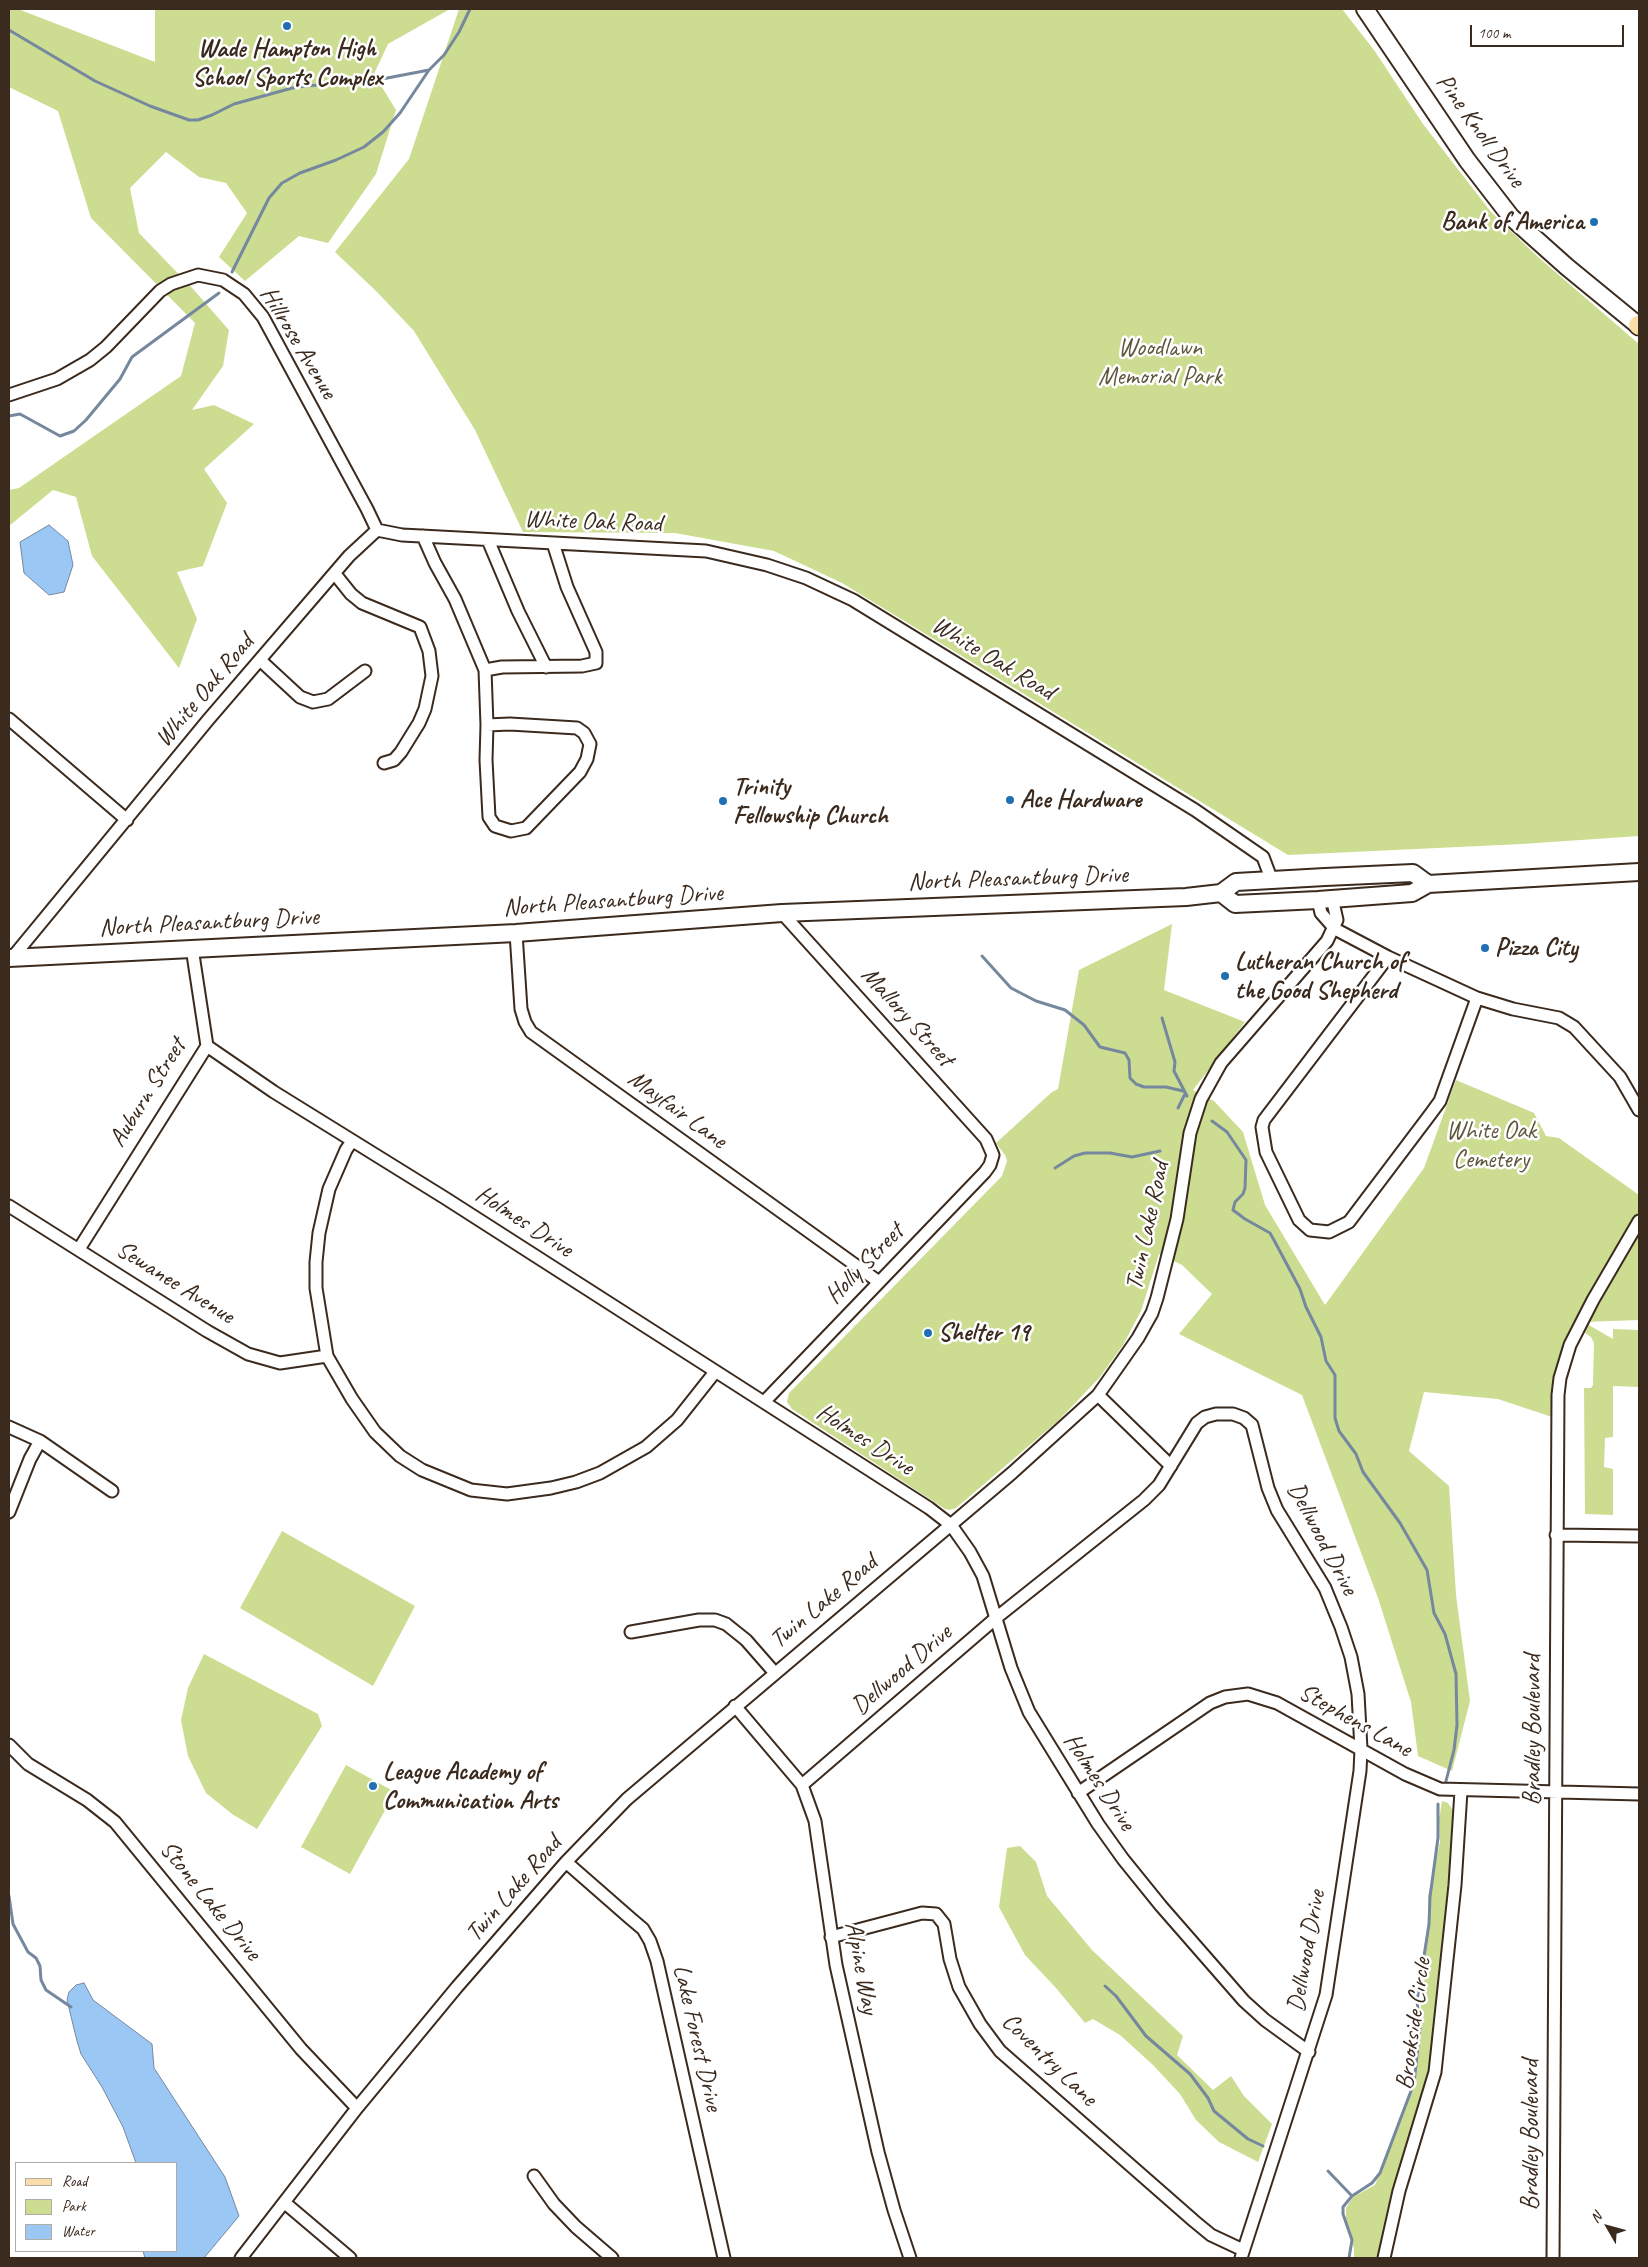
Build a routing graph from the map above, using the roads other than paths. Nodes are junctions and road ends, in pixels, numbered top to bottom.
1 (1365, 9) edge
2 (1639, 326) edge
3 (9, 395) edge
4 (377, 530) junction
5 (423, 536) junction
6 (488, 540) junction
7 (553, 543) junction
8 (335, 574) junction
9 (260, 660) junction
10 (546, 667) junction
11 (485, 670) junction
12 (365, 672) dead end
13 (9, 720) edge
14 (487, 725) junction
15 (384, 763) dead end
16 (127, 820) junction
17 (1639, 872) edge
18 (1272, 881) junction
19 (1428, 884) junction
20 (1221, 893) junction
21 (1325, 899) junction
22 (782, 914) junction
23 (1335, 929) junction
24 (516, 933) junction
25 (192, 948) junction
26 (1388, 957) junction
27 (10, 958) edge
28 (1477, 998) junction
29 (207, 1046) junction
30 (1639, 1110) edge
31 (352, 1142) junction
32 (993, 1155) joint
33 (9, 1206) edge
34 (1639, 1221) edge
35 (78, 1249) junction
36 (879, 1282) junction
37 (327, 1356) junction
38 (715, 1372) junction
39 (1098, 1395) junction
40 (764, 1402) junction
41 (9, 1427) edge
42 (40, 1441) junction
43 (1171, 1466) junction
44 (112, 1491) dead end
45 (9, 1512) edge
46 (951, 1525) junction
47 (1556, 1535) junction
48 (1639, 1536) edge
49 (996, 1618) junction
50 (631, 1632) dead end
51 (774, 1672) junction
52 (735, 1706) junction
53 (9, 1745) edge
54 (1361, 1749) junction
55 (802, 1785) junction
56 (1461, 1791) junction
57 (1078, 1793) junction
58 (1556, 1793) junction
59 (1639, 1794) edge
60 (566, 1862) junction
61 (831, 1937) junction
62 (1309, 2052) junction
63 (357, 2108) junction
64 (534, 2176) dead end
65 (285, 2202) junction
66 (1242, 2254) edge
67 (241, 2258) edge
68 (350, 2258) edge
69 (612, 2258) edge
70 (724, 2258) edge
71 (910, 2258) edge
72 (1384, 2258) edge
73 (1553, 2258) edge

1 - 2 main road, Pine Knoll Drive
3 - 4 street, Hillrose Avenue
4 - 5 street, White Oak Road
4 - 8 street, White Oak Road
5 - 6 street, White Oak Road
5 - 11 street
6 - 7 street, White Oak Road
6 - 10 street
7 - 10 street
7 - 18 street, White Oak Road
8 - 9 street, White Oak Road
8 - 15 street
9 - 12 street
9 - 16 street, White Oak Road
10 - 11 street
11 - 14 street
13 - 16 street
14 - 14 street
16 - 27 street, White Oak Road
17 - 19 main road, North Pleasantburg Drive
18 - 19 main road, North Pleasantburg Drive
18 - 20 main road, North Pleasantburg Drive
19 - 21 main road, North Pleasantburg Drive
20 - 21 main road, North Pleasantburg Drive
20 - 22 main road, North Pleasantburg Drive
21 - 23 street
22 - 24 main road, North Pleasantburg Drive
22 - 32 street, Mallory Street
23 - 26 street
23 - 39 street, Twin Lake Road
24 - 25 main road, North Pleasantburg Drive
24 - 36 street, Mayfair Lane
25 - 27 main road, North Pleasantburg Drive
25 - 29 street, Auburn Street
26 - 28 street
26 - 28 street
28 - 30 street
29 - 31 street, Holmes Drive
29 - 35 street, Auburn Street
31 - 37 street
31 - 38 street, Holmes Drive
32 - 36 street, Holly Street
33 - 35 street, Sewanee Avenue
34 - 47 street, Bradley Boulevard
35 - 37 street, Sewanee Avenue
36 - 40 street, Holly Street
37 - 38 street
38 - 40 street, Holmes Drive
39 - 43 street
39 - 46 street, Twin Lake Road
40 - 46 street, Holmes Drive
41 - 42 street
42 - 44 street
42 - 45 street
43 - 49 street, Dellwood Drive
43 - 54 street, Dellwood Drive
46 - 49 street, Holmes Drive
46 - 51 street, Twin Lake Road
47 - 48 street
47 - 58 street, Bradley Boulevard
49 - 55 street, Dellwood Drive
49 - 57 street, Holmes Drive
50 - 51 street
51 - 52 street, Twin Lake Road
52 - 55 street, Alpine Way
52 - 60 street, Twin Lake Road
53 - 63 street, Stone Lake Drive
54 - 56 street, Stephens Lane
54 - 57 street, Stephens Lane
54 - 62 street, Dellwood Drive
55 - 61 street, Alpine Way
56 - 58 street, Stephens Lane
56 - 72 street, Brookside Circle
57 - 62 street, Holmes Drive
58 - 59 street, Stephens Lane
58 - 73 street, Bradley Boulevard
60 - 63 street, Twin Lake Road
60 - 70 street, Lake Forest Drive
61 - 66 street, Coventry Lane
61 - 71 street, Alpine Way
62 - 66 street, Dellwood Drive
63 - 65 street, Twin Lake Road
64 - 69 street
65 - 67 street, Twin Lake Road
65 - 68 street

